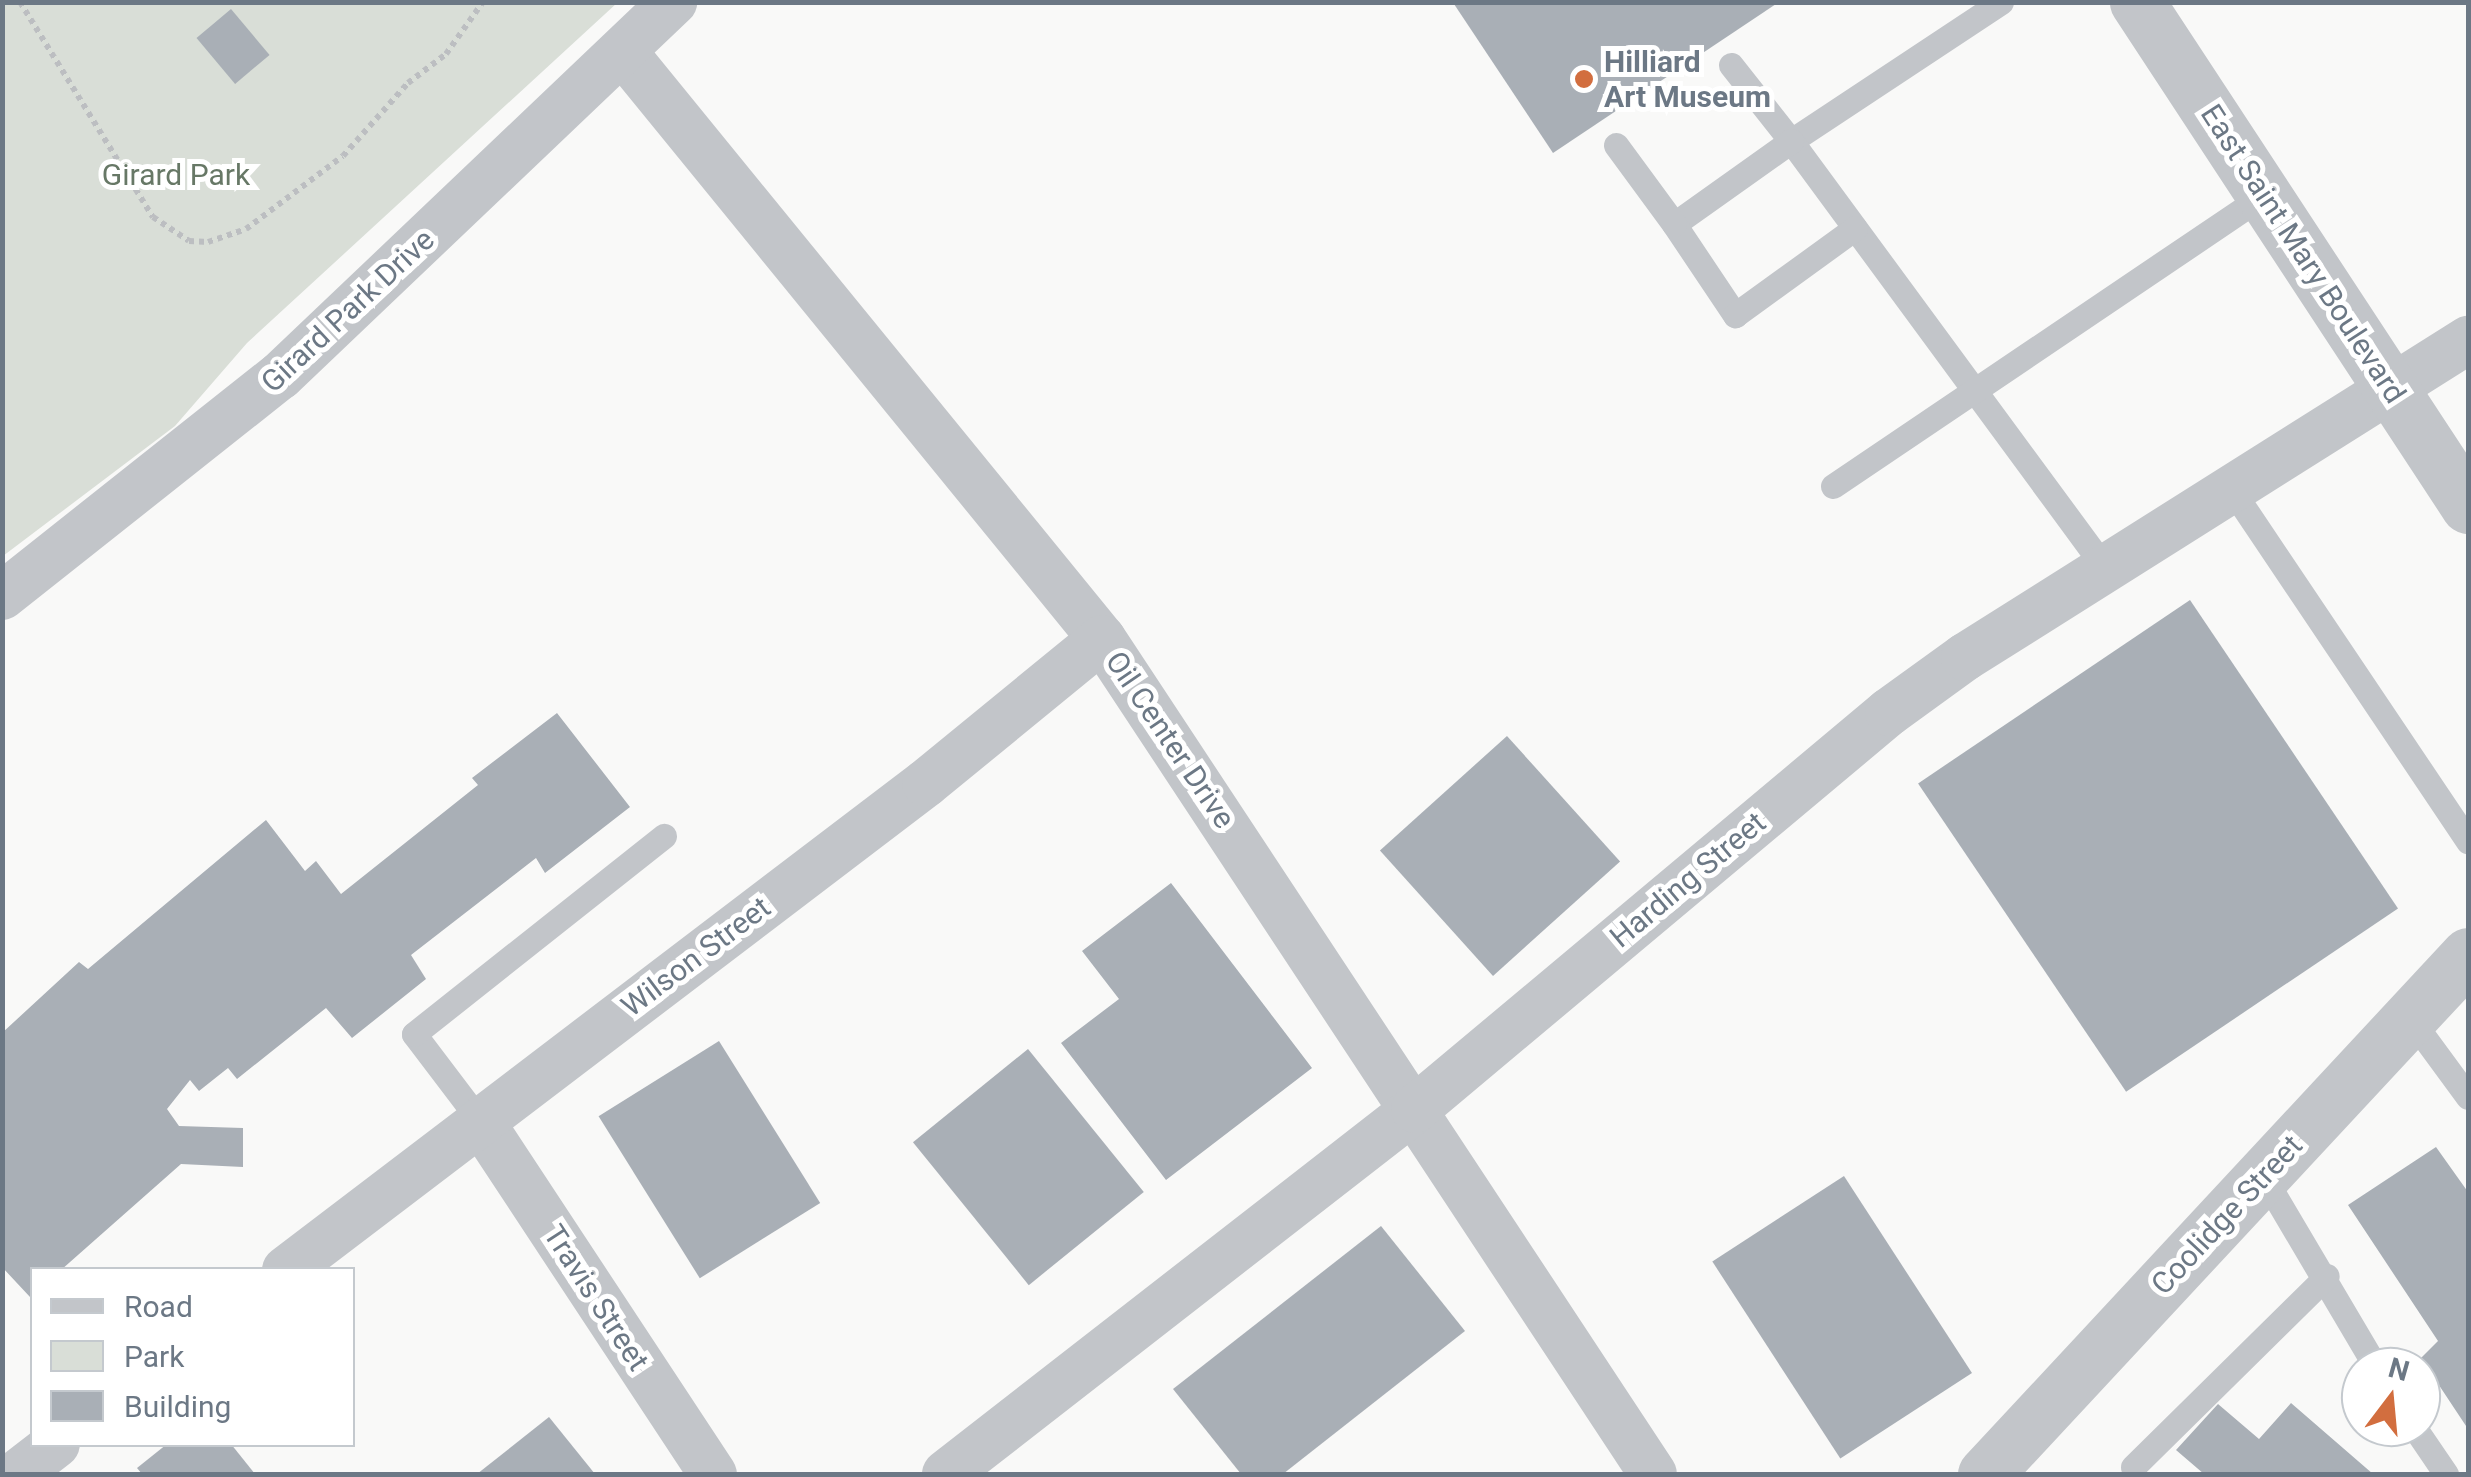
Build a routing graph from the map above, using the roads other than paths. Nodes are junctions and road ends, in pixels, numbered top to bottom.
1 (673, 2) edge
2 (2001, 2) edge
3 (2137, 2) edge
4 (624, 52) junction
5 (1731, 65) dead end
6 (1791, 141) junction
7 (1616, 144) dead end
8 (2264, 195) junction
9 (1674, 224) junction
10 (1855, 228) junction
11 (2468, 340) edge
12 (1973, 389) junction
13 (2392, 389) junction
14 (1833, 486) dead end
15 (2230, 487) junction
16 (2468, 506) edge
17 (2104, 568) junction
18 (2, 596) edge
19 (1102, 640) junction
20 (664, 836) dead end
21 (2468, 841) edge
22 (2468, 955) edge
23 (2410, 1018) junction
24 (2468, 1098) edge
25 (1415, 1109) junction
26 (480, 1121) junction
27 (2263, 1176) junction
28 (290, 1267) edge
29 (2327, 1276) junction
30 (2365, 1347) edge
31 (52, 1447) edge
32 (2428, 1447) edge
33 (2132, 1467) dead end
34 (17, 1474) edge
35 (713, 1474) edge
36 (946, 1474) edge
37 (1653, 1474) edge
38 (1985, 1474) edge
39 (2446, 1474) edge

1 - 4 street, Girard Park Drive
2 - 6 lane
3 - 8 street, East Saint Mary Boulevard
4 - 18 street, Girard Park Drive
4 - 19 street, Oil Center Drive
5 - 6 lane
6 - 9 lane
6 - 10 lane
7 - 9 lane
8 - 12 lane
8 - 13 street, East Saint Mary Boulevard
9 - 10 lane
10 - 12 lane
11 - 13 street, Harding Street
12 - 14 lane
12 - 17 lane
13 - 15 street, Harding Street
13 - 16 street, East Saint Mary Boulevard
15 - 17 street, Harding Street
15 - 21 lane
17 - 25 street, Harding Street
19 - 25 street, Oil Center Drive
19 - 26 street, Wilson Street
20 - 26 lane
22 - 23 street, Coolidge Street
23 - 24 lane
23 - 27 street, Coolidge Street
25 - 36 street, Harding Street
25 - 37 street, Oil Center Drive
26 - 28 street, Wilson Street
26 - 35 street, Travis Street
27 - 29 lane
27 - 38 street, Coolidge Street
29 - 30 lane
29 - 33 lane
31 - 34 street
32 - 39 lane

